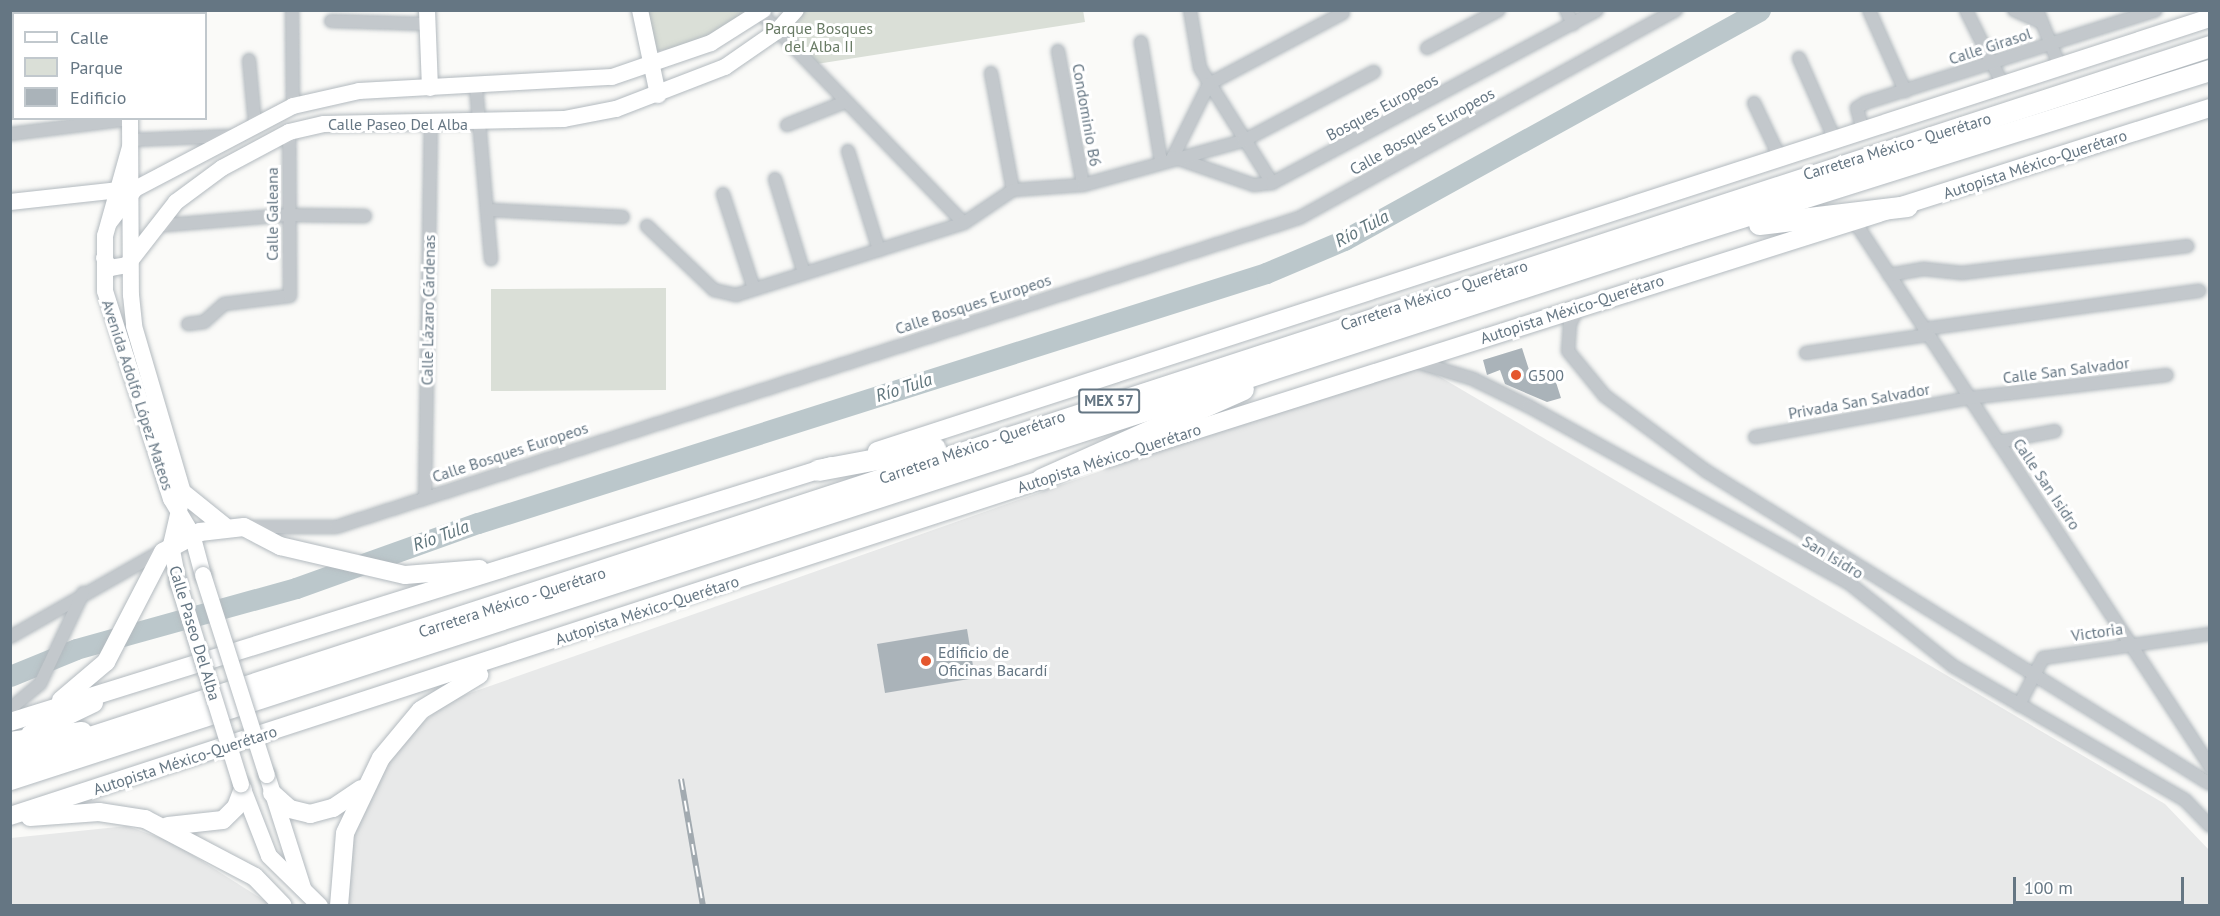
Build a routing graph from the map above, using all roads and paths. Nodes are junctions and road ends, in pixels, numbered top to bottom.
1 (292, 10) edge
2 (640, 10) edge
3 (796, 10) edge
4 (1190, 10) edge
5 (1499, 10) edge
6 (1566, 10) edge
7 (1597, 10) edge
8 (1676, 10) edge
9 (1869, 10) edge
10 (1966, 10) edge
11 (2014, 10) edge
12 (2156, 10) edge
13 (762, 12) edge
14 (1343, 13) dead end
15 (2039, 16) edge
16 (427, 17) edge
17 (2120, 17) edge
18 (2210, 18) edge
19 (331, 21) dead end
20 (1573, 24) junction
21 (777, 31) junction
22 (2137, 41) junction
23 (1141, 42) dead end
24 (2050, 44) junction
25 (2210, 46) edge
26 (1427, 48) dead end
27 (1058, 51) dead end
28 (1799, 58) dead end
29 (249, 60) dead end
30 (1992, 63) junction
31 (2060, 67) junction
32 (650, 68) junction
33 (2210, 70) edge
34 (1374, 72) dead end
35 (991, 73) dead end
36 (1209, 84) junction
37 (2003, 85) junction
38 (476, 87) junction
39 (430, 88) junction
40 (359, 91) junction
41 (1905, 91) junction
42 (658, 95) junction
43 (845, 102) junction
44 (1754, 103) dead end
45 (293, 106) junction
46 (2210, 108) edge
47 (122, 120) edge
48 (130, 120) edge
49 (255, 123) junction
50 (358, 123) junction
51 (431, 123) junction
52 (478, 124) junction
53 (787, 125) dead end
54 (1863, 131) junction
55 (290, 132) junction
56 (10, 134) edge
57 (233, 136) junction
58 (1835, 140) junction
59 (1243, 141) junction
60 (131, 143) junction
61 (848, 152) dead end
62 (1780, 158) junction
63 (1167, 159) junction
64 (775, 179) dead end
65 (1272, 183) junction
66 (1083, 185) junction
67 (135, 189) junction
68 (117, 190) junction
69 (1013, 190) junction
70 (723, 194) dead end
71 (10, 202) edge
72 (1907, 206) junction
73 (490, 210) junction
74 (288, 215) junction
75 (365, 216) dead end
76 (623, 217) dead end
77 (1855, 222) junction
78 (109, 223) junction
79 (964, 223) junction
80 (155, 226) junction
81 (647, 226) dead end
82 (1678, 237) junction
83 (2187, 246) dead end
84 (879, 250) junction
85 (104, 258) junction
86 (132, 259) junction
87 (491, 260) dead end
88 (804, 273) junction
89 (1889, 275) junction
90 (754, 289) junction
91 (2199, 291) dead end
92 (1579, 305) junction
93 (188, 324) dead end
94 (1926, 332) junction
95 (1806, 353) dead end
96 (1413, 361) junction
97 (1286, 363) junction
98 (2167, 375) dead end
99 (1969, 398) junction
100 (2055, 431) dead end
101 (1009, 434) junction
102 (1755, 437) dead end
103 (1998, 442) junction
104 (818, 470) junction
105 (1041, 479) junction
106 (183, 493) junction
107 (425, 497) junction
108 (180, 514) junction
109 (224, 526) junction
110 (244, 527) junction
111 (192, 534) junction
112 (171, 545) junction
113 (529, 562) junction
114 (83, 592) junction
115 (2210, 634) edge
116 (10, 637) edge
117 (565, 637) junction
118 (2135, 644) junction
119 (2034, 674) junction
120 (119, 689) junction
121 (2019, 705) junction
122 (10, 709) edge
123 (42, 712) junction
124 (105, 732) junction
125 (11, 735) edge
126 (10, 763) edge
127 (2210, 766) edge
128 (10, 779) edge
129 (369, 781) junction
130 (2210, 784) edge
131 (242, 786) junction
132 (272, 793) junction
133 (10, 817) edge
134 (160, 825) junction
135 (2210, 826) edge
136 (301, 884) junction
137 (283, 906) edge
138 (309, 906) edge
139 (320, 906) edge
140 (339, 906) edge

1 - 45 street
2 - 32 main road
3 - 21 main road, Calle Paseo Del Alba
4 - 36 street
5 - 26 street
6 - 20 street
7 - 20 street, Bosques Europeos
8 - 107 street, Calle Bosques Europeos
9 - 41 street
10 - 30 street
11 - 15 street
12 - 17 street, Calle Girasol
13 - 21 street
13 - 32 main road, Calle Paseo Del Alba
14 - 36 street
15 - 24 street
16 - 19 street
16 - 39 main road
17 - 22 street
17 - 24 street, Calle Girasol
18 - 22 main road
20 - 65 street, Bosques Europeos
21 - 42 main road, Calle Paseo Del Alba
21 - 43 street
22 - 31 main road
23 - 63 street
24 - 30 street, Calle Girasol
24 - 31 street
25 - 101 highway, Carretera México - Querétaro / MEX 57
27 - 66 street, Condominio B6
28 - 58 street
29 - 49 street
30 - 37 street
30 - 41 street, Calle Girasol
31 - 37 main road
32 - 38 main road, Calle Paseo Del Alba
32 - 42 main road
33 - 82 highway, Carretera México - Querétaro / MEX 57
34 - 59 street
35 - 69 street
36 - 59 street
36 - 63 street
37 - 54 main road
38 - 39 main road, Calle Paseo Del Alba
38 - 52 street
39 - 40 main road, Calle Paseo Del Alba
40 - 45 main road, Calle Paseo Del Alba
40 - 50 main road
41 - 54 street, Calle Girasol
42 - 52 main road, Calle Paseo Del Alba
43 - 53 street
43 - 79 street
44 - 62 street
45 - 49 main road, Calle Paseo Del Alba
46 - 72 main road, Autopista México-Querétaro
47 - 56 street
48 - 60 main road, Avenida Adolfo López Mateos
49 - 57 main road, Calle Paseo Del Alba
50 - 51 main road, Calle Paseo Del Alba
50 - 55 main road, Calle Paseo Del Alba
51 - 52 main road, Calle Paseo Del Alba
51 - 107 street, Calle Lázaro Cárdenas
52 - 73 street
54 - 58 main road
55 - 74 street, Calle Galeana
55 - 80 main road, Calle Paseo Del Alba
57 - 60 street
57 - 67 main road, Calle Paseo Del Alba
58 - 62 main road
59 - 63 street
59 - 65 street
60 - 67 main road, Avenida Adolfo López Mateos
60 - 68 main road, Avenida Adolfo López Mateos
61 - 84 street
62 - 104 main road
63 - 65 street
63 - 66 street
64 - 88 street
66 - 69 street
67 - 68 main road
67 - 78 main road, Calle Paseo Del Alba
67 - 86 main road, Avenida Adolfo López Mateos
68 - 71 main road
68 - 78 main road, Avenida Adolfo López Mateos
69 - 79 street
70 - 90 street
72 - 77 main road, Autopista México-Querétaro
72 - 82 highway
73 - 76 street
73 - 87 street
74 - 75 street
74 - 80 street
74 - 93 street, Calle Galeana
77 - 89 street, Calle San Isidro
77 - 92 main road, Autopista México-Querétaro
78 - 85 main road, Avenida Adolfo López Mateos
79 - 84 street
80 - 86 main road, Calle Paseo Del Alba
81 - 90 street
82 - 97 highway, Carretera México - Querétaro / MEX 57
83 - 89 street
84 - 88 street
85 - 86 main road
85 - 108 main road, Avenida Adolfo López Mateos
86 - 106 main road, Calle Paseo Del Alba
88 - 90 street
89 - 94 street, Calle San Isidro
91 - 94 street
92 - 96 main road, Autopista México-Querétaro
92 - 119 street, San Isidro
94 - 95 street
94 - 99 street, Calle San Isidro
96 - 105 main road, Autopista México-Querétaro
96 - 121 street, San Isidro
97 - 105 highway
97 - 128 highway, Carretera México - Querétaro / MEX 57
98 - 99 street, Calle San Salvador
99 - 102 street, Privada San Salvador
99 - 103 street, Calle San Isidro
100 - 103 street
101 - 104 highway
101 - 124 highway, Carretera México - Querétaro / MEX 57
103 - 118 street, Calle San Isidro
104 - 113 main road
105 - 117 main road, Autopista México-Querétaro
106 - 108 main road, Calle Paseo Del Alba
106 - 109 main road
107 - 110 street, Calle Bosques Europeos
108 - 111 main road, Avenida Adolfo López Mateos
108 - 112 main road, Calle Paseo Del Alba
109 - 110 main road
109 - 111 main road
110 - 113 main road
111 - 112 main road
111 - 132 main road, Calle Paseo Del Alba, bridge
112 - 114 street
112 - 123 main road
112 - 131 main road, Calle Paseo Del Alba, bridge
113 - 120 main road
114 - 116 street
114 - 122 street
115 - 118 street, Victoria
117 - 129 main road
117 - 133 main road, Autopista México-Querétaro
118 - 119 street, Victoria
118 - 127 street, Calle San Isidro
119 - 121 street, Victoria
119 - 130 street, San Isidro
120 - 123 main road
120 - 125 main road
121 - 135 street, San Isidro
123 - 125 main road
124 - 125 highway
124 - 126 highway, Carretera México - Querétaro / MEX 57
129 - 132 main road
129 - 140 main road
131 - 134 main road
131 - 136 main road, Calle Paseo Del Alba
132 - 136 main road, Calle Paseo Del Alba
133 - 134 main road
134 - 137 main road
136 - 138 main road, Calle Paseo Del Alba
136 - 139 main road, Calle Paseo Del Alba

